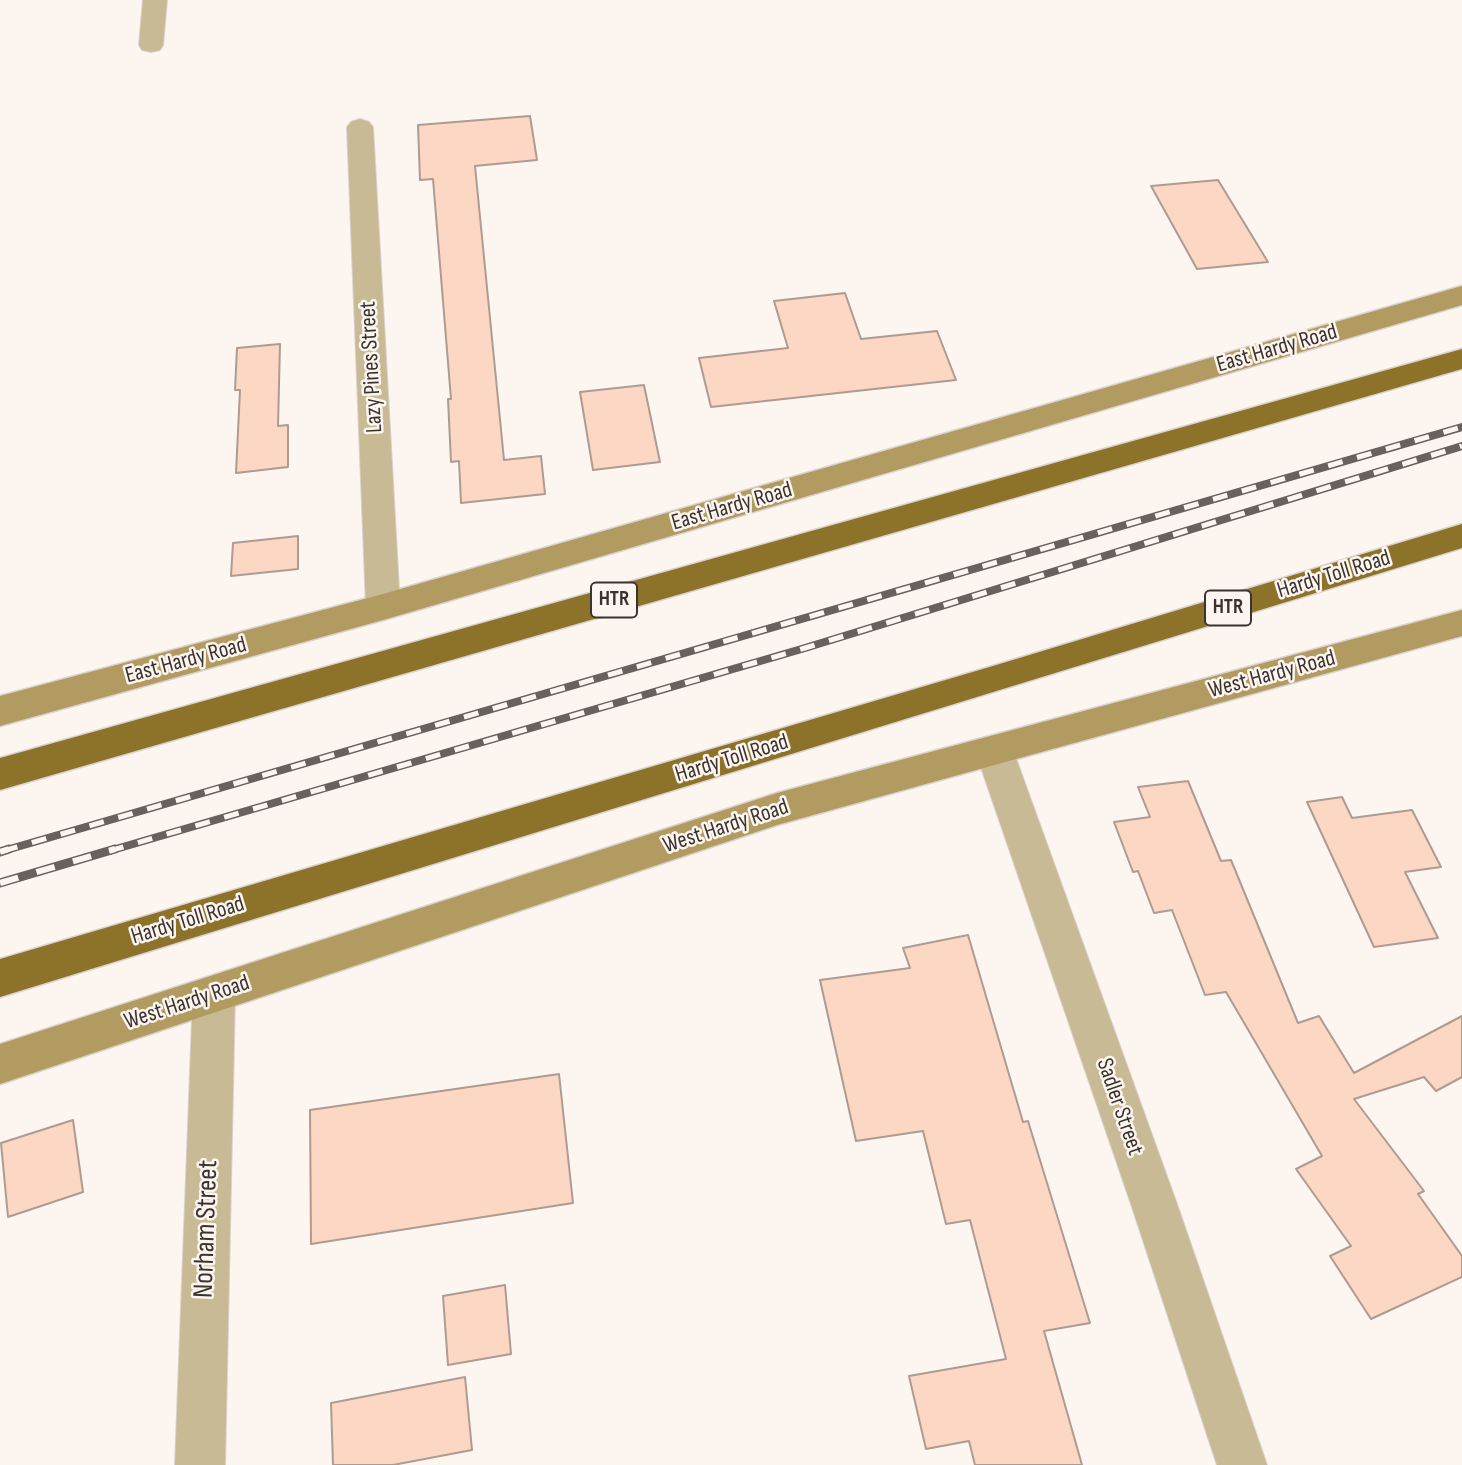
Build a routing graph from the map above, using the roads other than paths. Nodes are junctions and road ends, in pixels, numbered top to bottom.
1 (155, 0) edge
2 (151, 45) dead end
3 (360, 127) dead end
4 (1462, 295) edge
5 (1453, 360) edge
6 (1462, 536) edge
7 (1462, 558) edge
8 (383, 607) junction
9 (1462, 623) edge
10 (993, 680) junction
11 (0, 711) edge
12 (994, 750) junction
13 (0, 774) edge
14 (0, 978) edge
15 (214, 994) junction
16 (0, 1064) edge
17 (200, 1465) edge
18 (1242, 1465) edge

1 - 2 street
3 - 8 street, Lazy Pines Street
4 - 8 main road, East Hardy Road
5 - 13 highway, HTR
6 - 10 highway, Hardy Toll Road / HTR
7 - 10 highway
8 - 11 main road, East Hardy Road
9 - 12 main road, West Hardy Road
10 - 14 highway, Hardy Toll Road / HTR
12 - 15 main road, West Hardy Road
12 - 18 street, Sadler Street
15 - 16 main road, West Hardy Road
15 - 17 street, Norham Street

